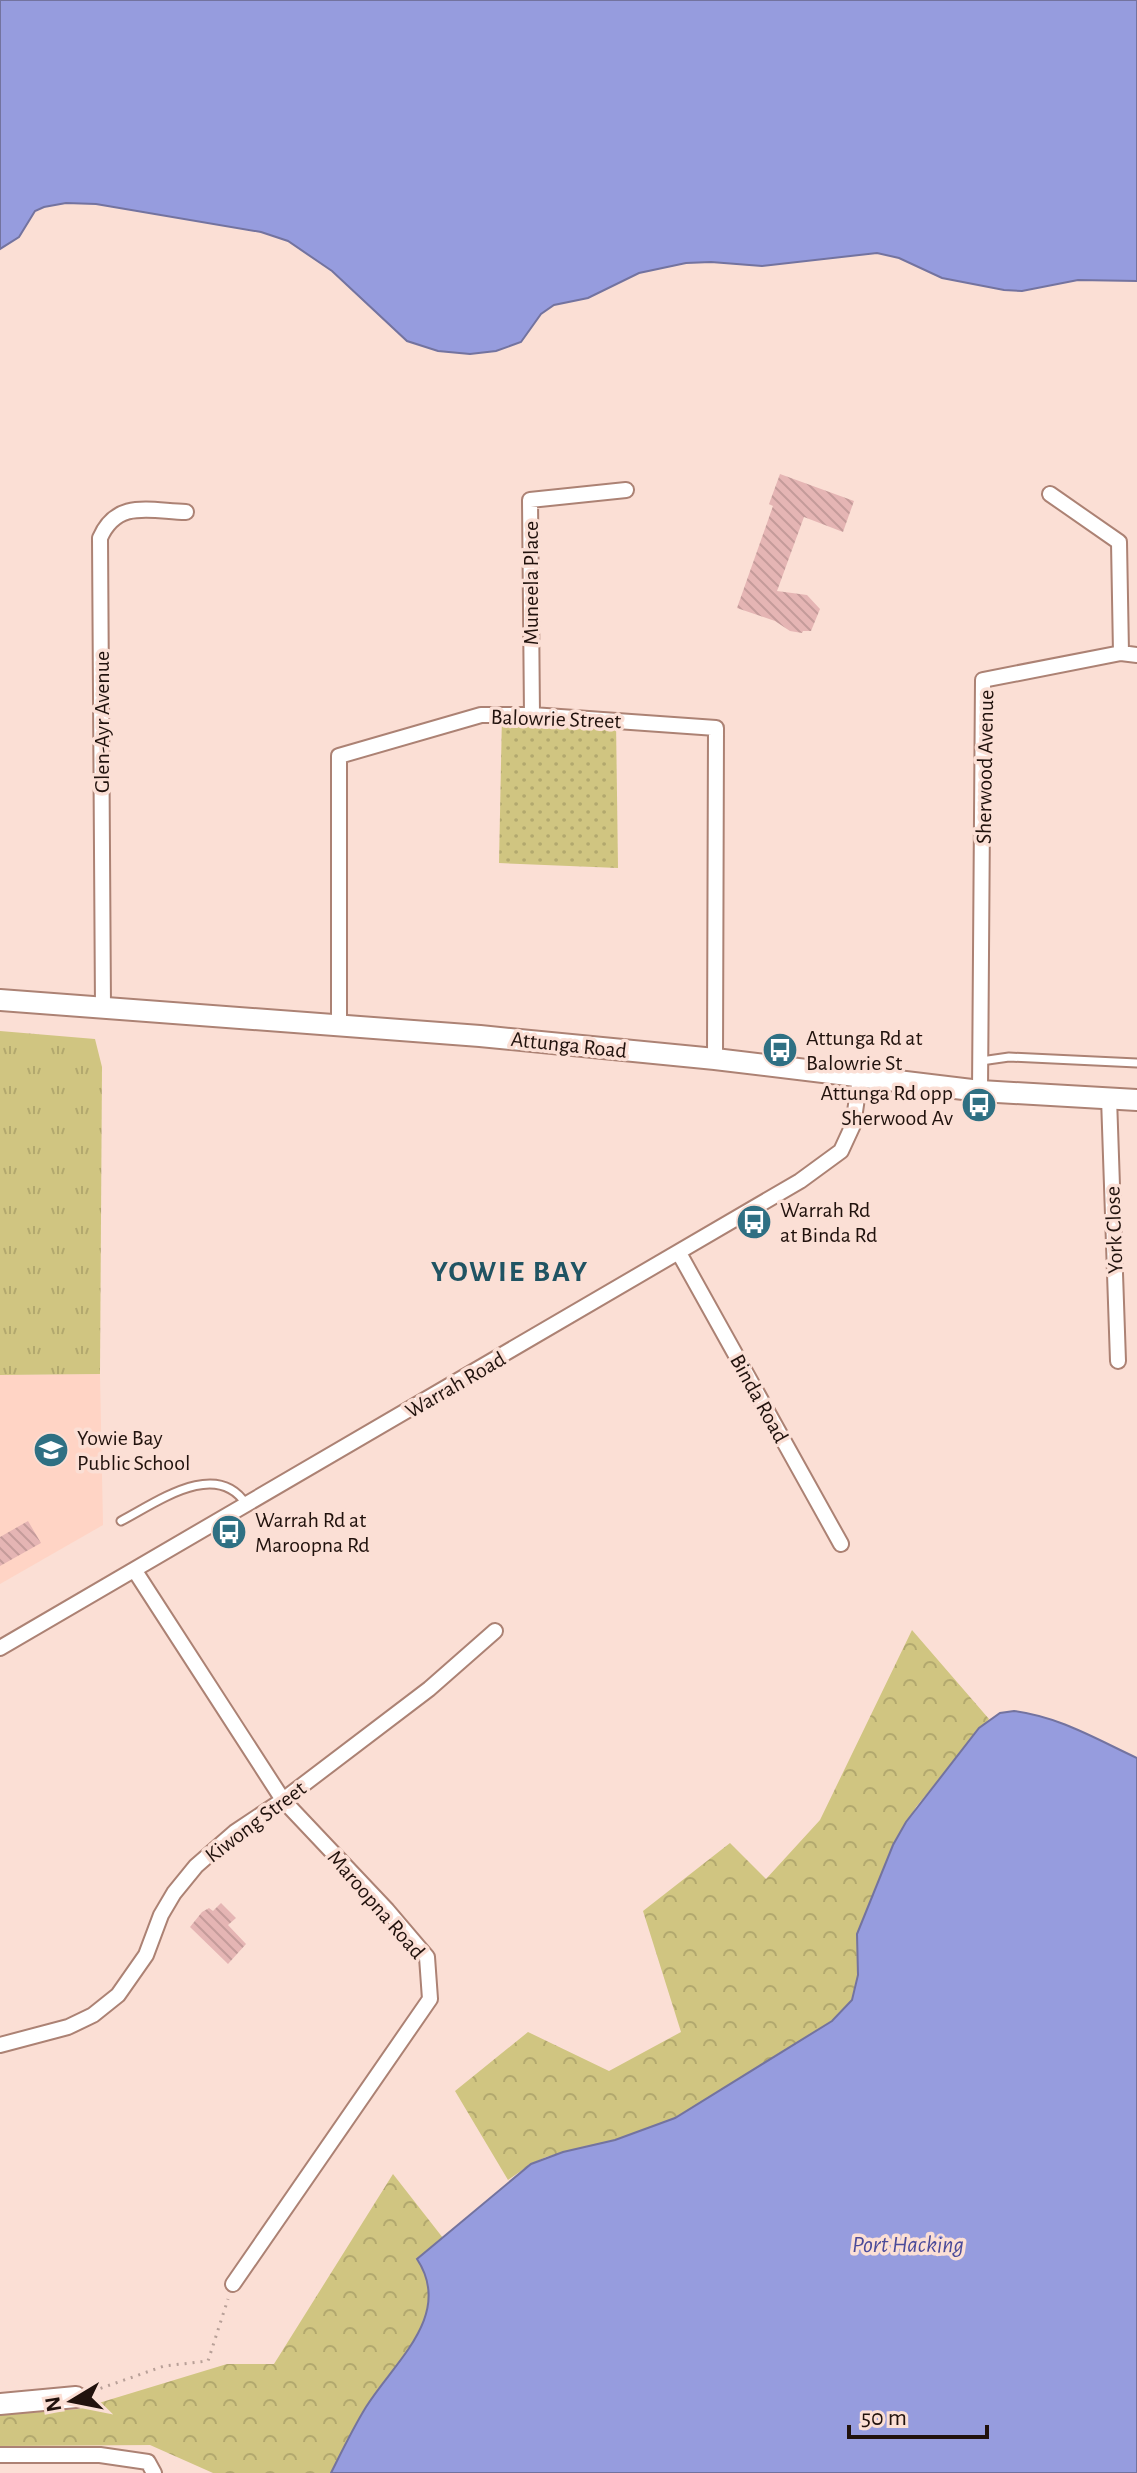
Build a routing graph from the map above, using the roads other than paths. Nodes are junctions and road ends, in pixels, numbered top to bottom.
1 (626, 490) dead end
2 (1050, 494) dead end
3 (186, 512) dead end
4 (1121, 653) junction
5 (1137, 655) edge
6 (532, 715) junction
7 (0, 1000) edge
8 (103, 1007) junction
9 (339, 1024) junction
10 (715, 1059) junction
11 (981, 1061) junction
12 (1137, 1063) edge
13 (860, 1078) junction
14 (980, 1091) junction
15 (1109, 1098) junction
16 (1137, 1100) edge
17 (679, 1253) junction
18 (1118, 1361) dead end
19 (247, 1506) junction
20 (121, 1521) dead end
21 (841, 1544) dead end
22 (135, 1571) junction
23 (495, 1631) dead end
24 (0, 1648) edge
25 (283, 1800) junction
26 (0, 2045) edge
27 (233, 2284) road end
28 (76, 2397) road end
29 (0, 2404) edge
30 (0, 2455) edge
31 (154, 2473) edge

1 - 6 street, Muneela Place
2 - 4 street
3 - 8 street, Glen-Ayr Avenue
4 - 5 street
4 - 11 street, Sherwood Avenue
6 - 9 street, Balowrie Street
6 - 10 street, Balowrie Street
7 - 8 street, Attunga Road
8 - 9 street, Attunga Road
9 - 10 street, Attunga Road
10 - 13 street, Attunga Road
11 - 12 lane
11 - 14 street, Sherwood Avenue
13 - 14 street, Attunga Road
13 - 17 street, Warrah Road
14 - 15 street, Attunga Road
15 - 16 street, Attunga Road
15 - 18 street, York Close
17 - 19 street, Warrah Road
17 - 21 street, Binda Road
19 - 20 lane
19 - 22 street, Warrah Road
22 - 24 street, Warrah Road
22 - 25 street, Maroopna Road
23 - 25 street, Kiwong Street
25 - 26 street, Kiwong Street
25 - 27 street, Maroopna Road
28 - 29 street
30 - 31 street

